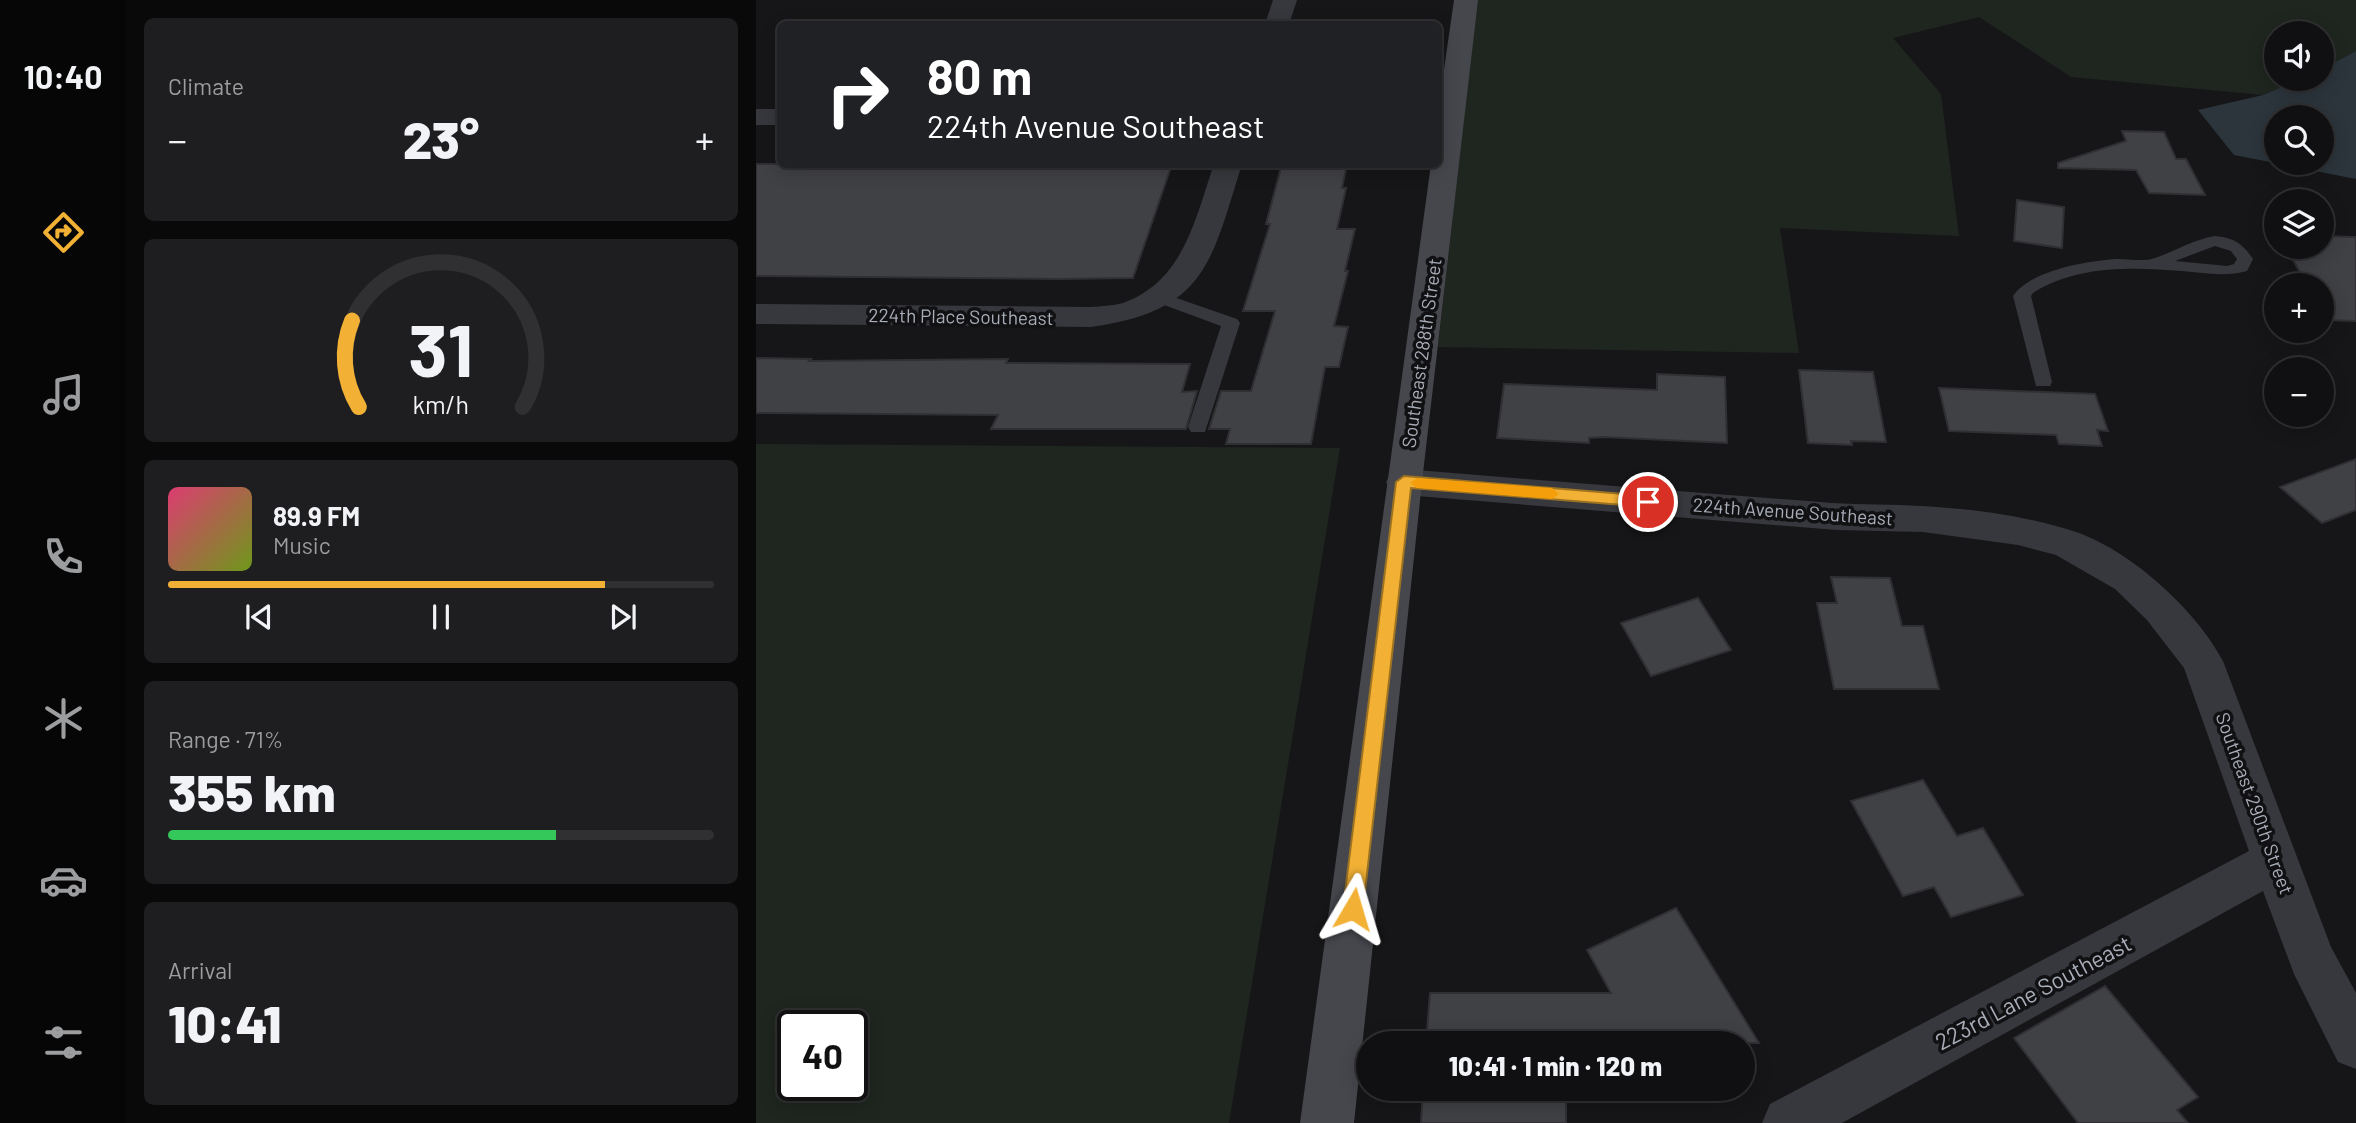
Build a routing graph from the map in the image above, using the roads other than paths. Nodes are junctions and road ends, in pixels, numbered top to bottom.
1 (1285, 0) edge
2 (1466, 0) edge
3 (1278, 21) edge
4 (756, 117) edge
5 (777, 117) edge
6 (1445, 122) edge
7 (1442, 148) edge
8 (1227, 168) edge
9 (1440, 168) edge
10 (2156, 264) dead end
11 (1162, 298) junction
12 (756, 314) edge
13 (2043, 382) dead end
14 (1198, 427) dead end
15 (1404, 482) junction
16 (2129, 579) joint
17 (2276, 860) junction
18 (2356, 1044) edge
19 (1327, 1123) edge
20 (1789, 1123) edge

1 - 3 street
2 - 6 street, Southeast 288th Street
4 - 5 street
6 - 7 street, Southeast 288th Street
8 - 11 street
9 - 15 street, Southeast 288th Street
10 - 13 lane
11 - 12 street, 224th Place Southeast
11 - 14 lane
15 - 16 street, 224th Avenue Southeast
15 - 19 street, Southeast 288th Street
16 - 17 street, Southeast 290th Street
17 - 18 street, Southeast 290th Street
17 - 20 street, 223rd Lane Southeast

